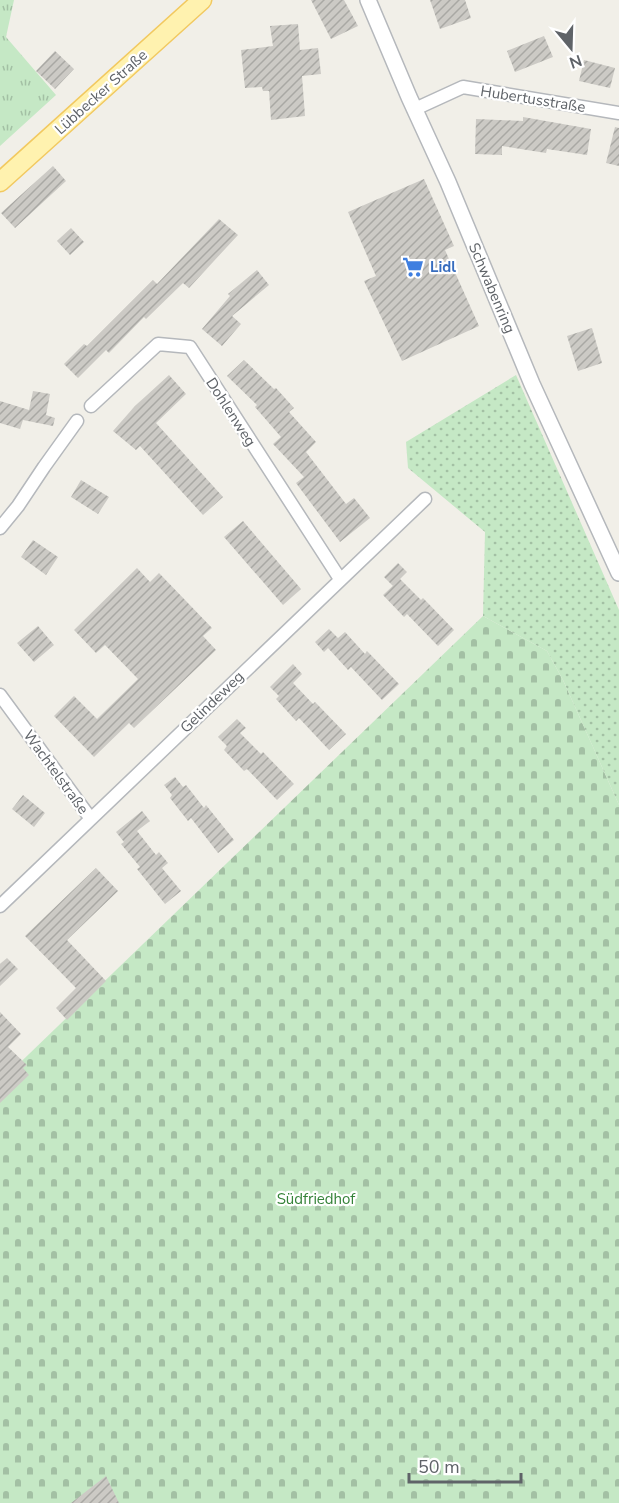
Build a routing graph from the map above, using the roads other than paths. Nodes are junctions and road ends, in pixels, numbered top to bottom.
1 (202, 0) edge
2 (368, 0) edge
3 (415, 109) junction
4 (619, 113) edge
5 (0, 182) edge
6 (91, 406) dead end
7 (77, 421) dead end
8 (425, 499) dead end
9 (0, 528) edge
10 (619, 573) edge
11 (340, 579) junction
12 (0, 695) edge
13 (91, 819) junction
14 (0, 906) edge

1 - 5 main road, Lübbecker Straße
2 - 3 street, Schwabenring
3 - 4 street, Hubertusstraße
3 - 10 street, Schwabenring
6 - 11 street, Dohlenweg
7 - 9 street
8 - 11 street, Gelindeweg
11 - 13 street, Gelindeweg
12 - 13 street, Wachtelstraße
13 - 14 street, Gelindeweg

